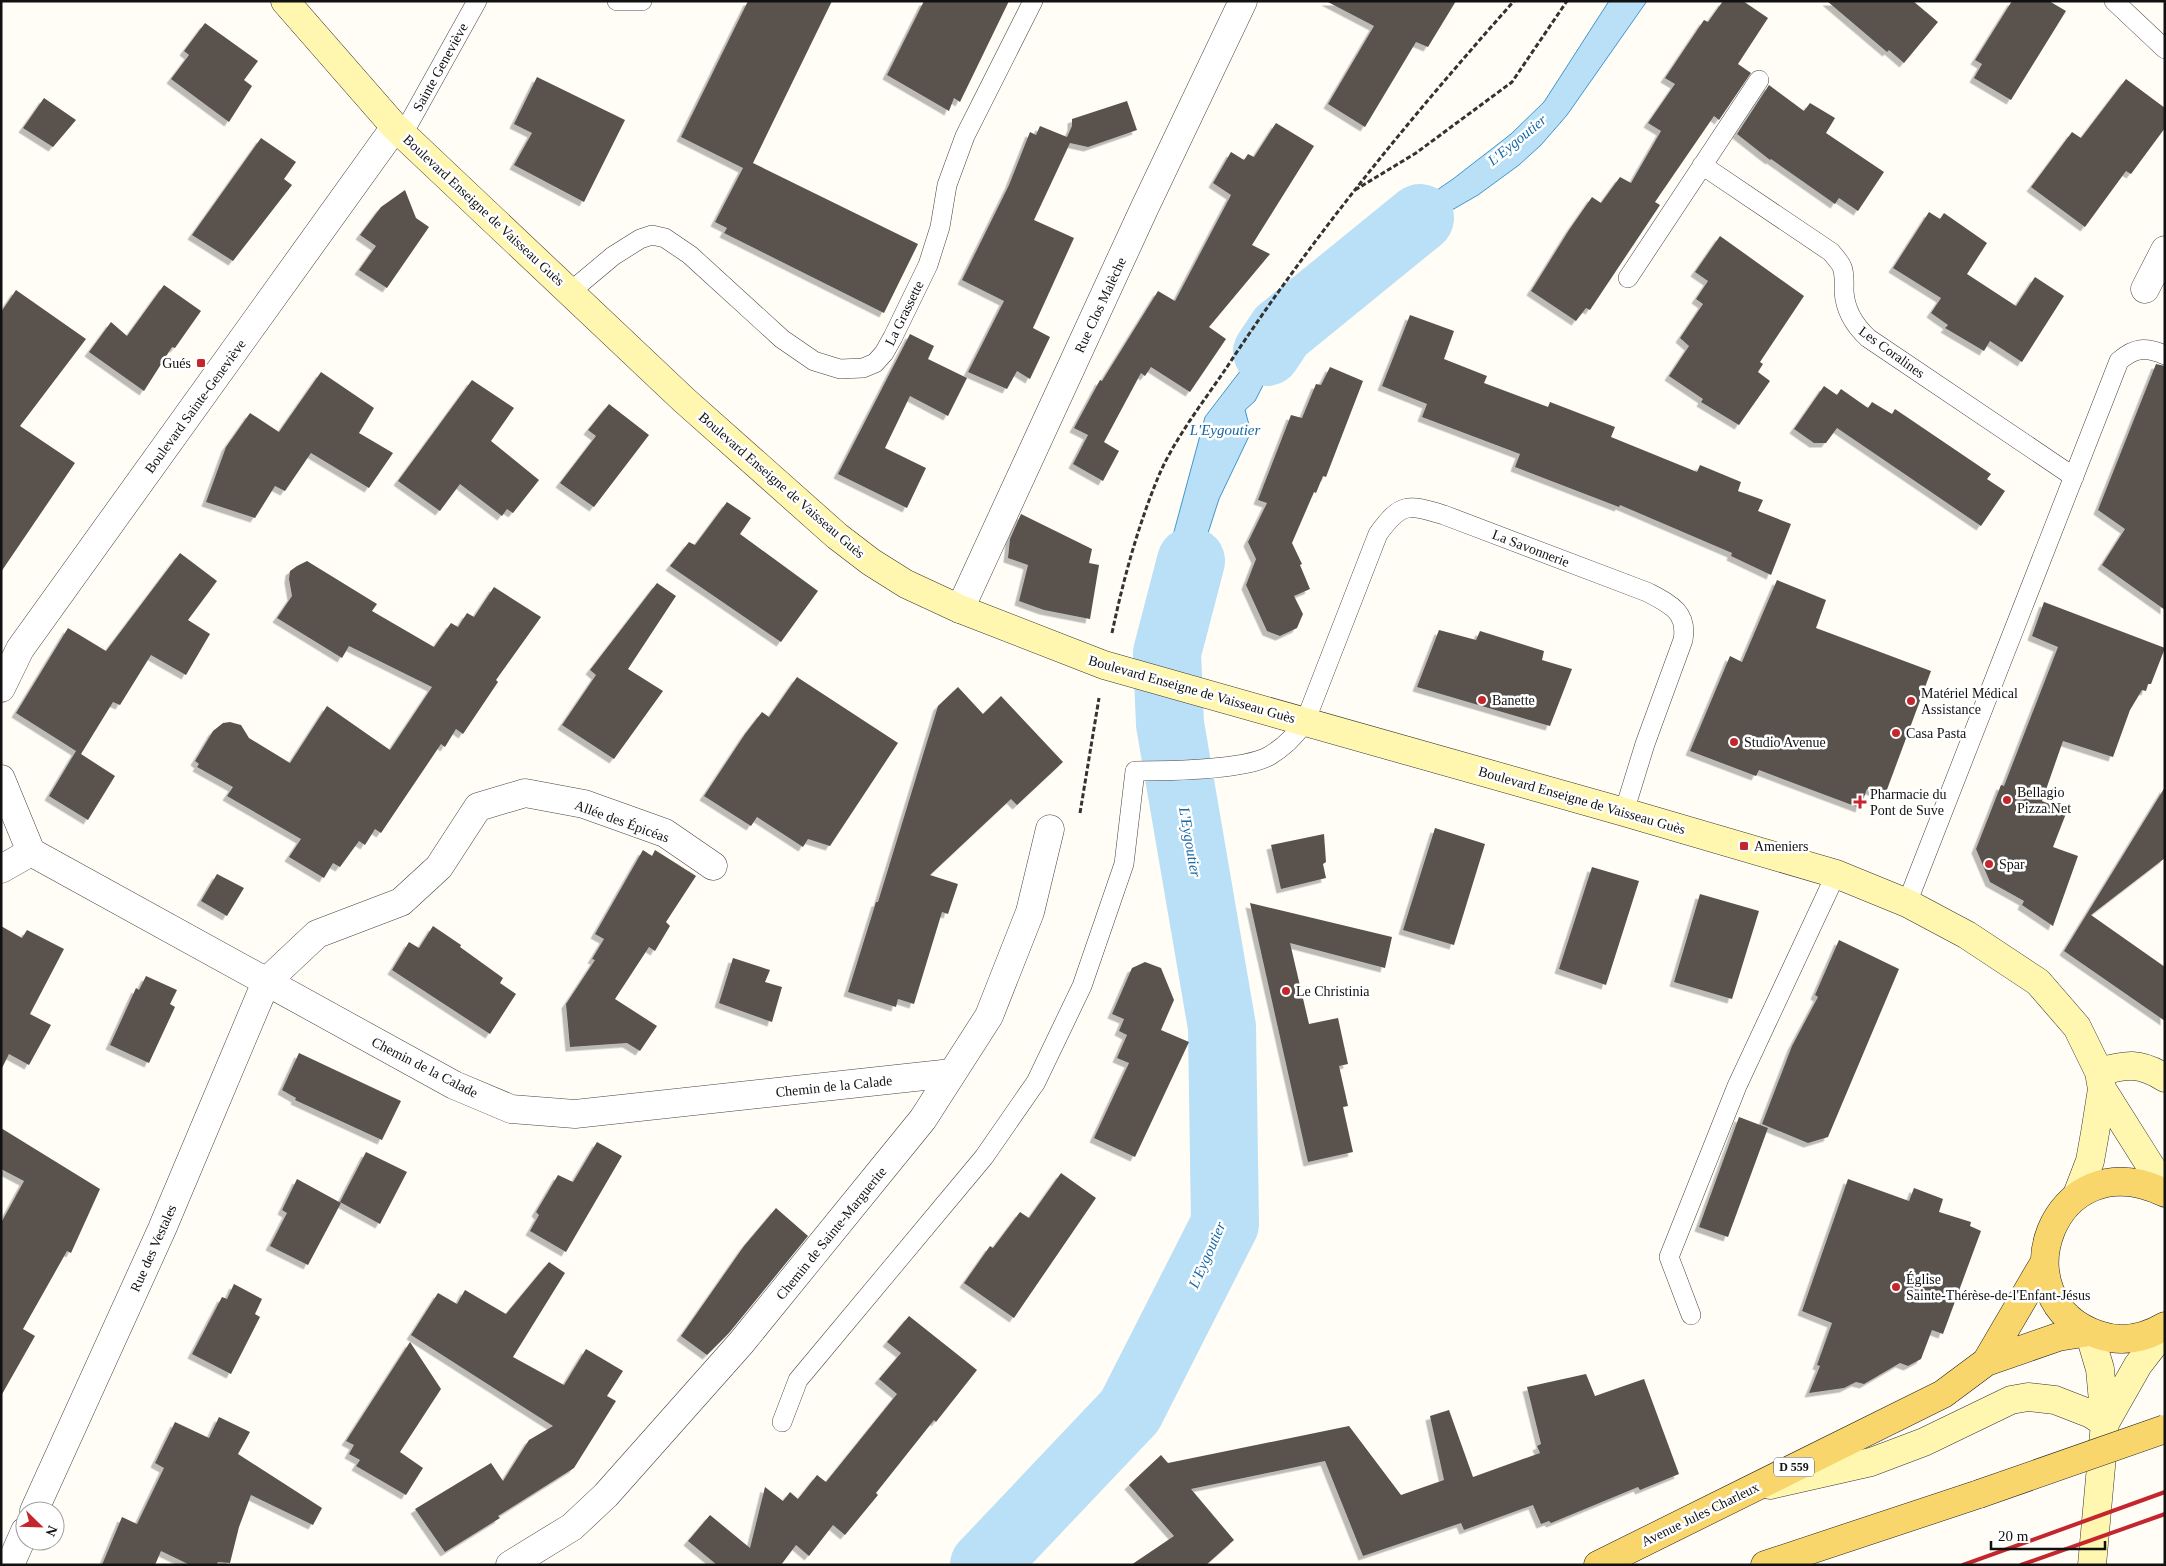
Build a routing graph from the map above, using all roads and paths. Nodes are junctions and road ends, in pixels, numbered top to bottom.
1 (285, 1) edge
2 (476, 1) edge
3 (617, 1) edge
4 (642, 1) edge
5 (1034, 1) edge
6 (1243, 1) edge
7 (1514, 1) edge
8 (1567, 1) edge
9 (2114, 1) edge
10 (2165, 49) edge
11 (1759, 80) dead end
12 (399, 130) junction
13 (1702, 165) junction
14 (1352, 191) junction
15 (2165, 250) edge
16 (1628, 278) dead end
17 (2145, 289) dead end
18 (570, 292) junction
19 (2165, 355) edge
20 (2074, 477) junction
21 (960, 609) junction
22 (1113, 625) dead end
23 (1, 688) edge
24 (1306, 722) junction
25 (1, 779) edge
26 (1624, 812) junction
27 (1050, 829) dead end
28 (31, 852) junction
29 (713, 866) dead end
30 (1, 869) edge
31 (1836, 874) junction
32 (1907, 903) junction
33 (266, 982) junction
34 (952, 1073) junction
35 (2165, 1078) edge
36 (2100, 1080) junction
37 (2165, 1189) edge
38 (2165, 1194) edge
39 (2077, 1195) junction
40 (2044, 1263) junction
41 (1691, 1315) dead end
42 (2165, 1328) edge
43 (2089, 1332) junction
44 (1986, 1362) junction
45 (782, 1422) dead end
46 (2105, 1423) junction
47 (2165, 1429) edge
48 (1747, 1490) junction
49 (39, 1501) edge
50 (16, 1551) edge
51 (10, 1565) edge
52 (510, 1565) edge
53 (1598, 1565) edge
54 (1764, 1565) edge
55 (2092, 1565) edge

1 - 12 main road, Boulevard Enseigne de Vaisseau Guès
2 - 12 lane, Sainte Geneviève
3 - 4 lane
5 - 18 lane, La Grassette
6 - 21 street, Rue Clos Malèche
7 - 14 path
8 - 14 path
9 - 10 lane
11 - 13 lane
12 - 18 main road, Boulevard Enseigne de Vaisseau Guès
12 - 23 street, Boulevard Sainte-Geneviève
13 - 16 lane
13 - 20 lane, Les Coralines
14 - 22 path
15 - 17 street
18 - 21 main road, Boulevard Enseigne de Vaisseau Guès
19 - 20 lane
20 - 32 lane
21 - 24 main road, Boulevard Enseigne de Vaisseau Guès
24 - 26 main road, Boulevard Enseigne de Vaisseau Guès
24 - 26 lane, La Savonnerie
24 - 45 lane
25 - 28 street
26 - 31 main road, Boulevard Enseigne de Vaisseau Guès
27 - 34 street, Chemin de Sainte-Marguerite
28 - 30 street
28 - 33 street, Chemin de la Calade
29 - 33 street, Allée des Épicéas
31 - 32 main road, Boulevard Enseigne de Vaisseau Guès
31 - 41 lane
32 - 36 main road, Boulevard Enseigne de Vaisseau Guès
33 - 34 street, Chemin de la Calade
33 - 49 street, Rue des Vestales
34 - 52 street, Chemin de Sainte-Marguerite
35 - 36 main road
36 - 37 main road, Boulevard Enseigne de Vaisseau Guès
36 - 39 main road
38 - 39 main road
39 - 40 main road
40 - 43 main road
40 - 44 main road, Avenue Jules Charleux
42 - 43 main road
42 - 46 main road
43 - 44 main road, Avenue Jules Charleux
43 - 46 main road
44 - 48 main road, Avenue Jules Charleux / D 559
46 - 48 main road
46 - 55 main road
47 - 54 main road, bridge
48 - 53 main road, Avenue Jules Charleux / D 559
50 - 51 street

